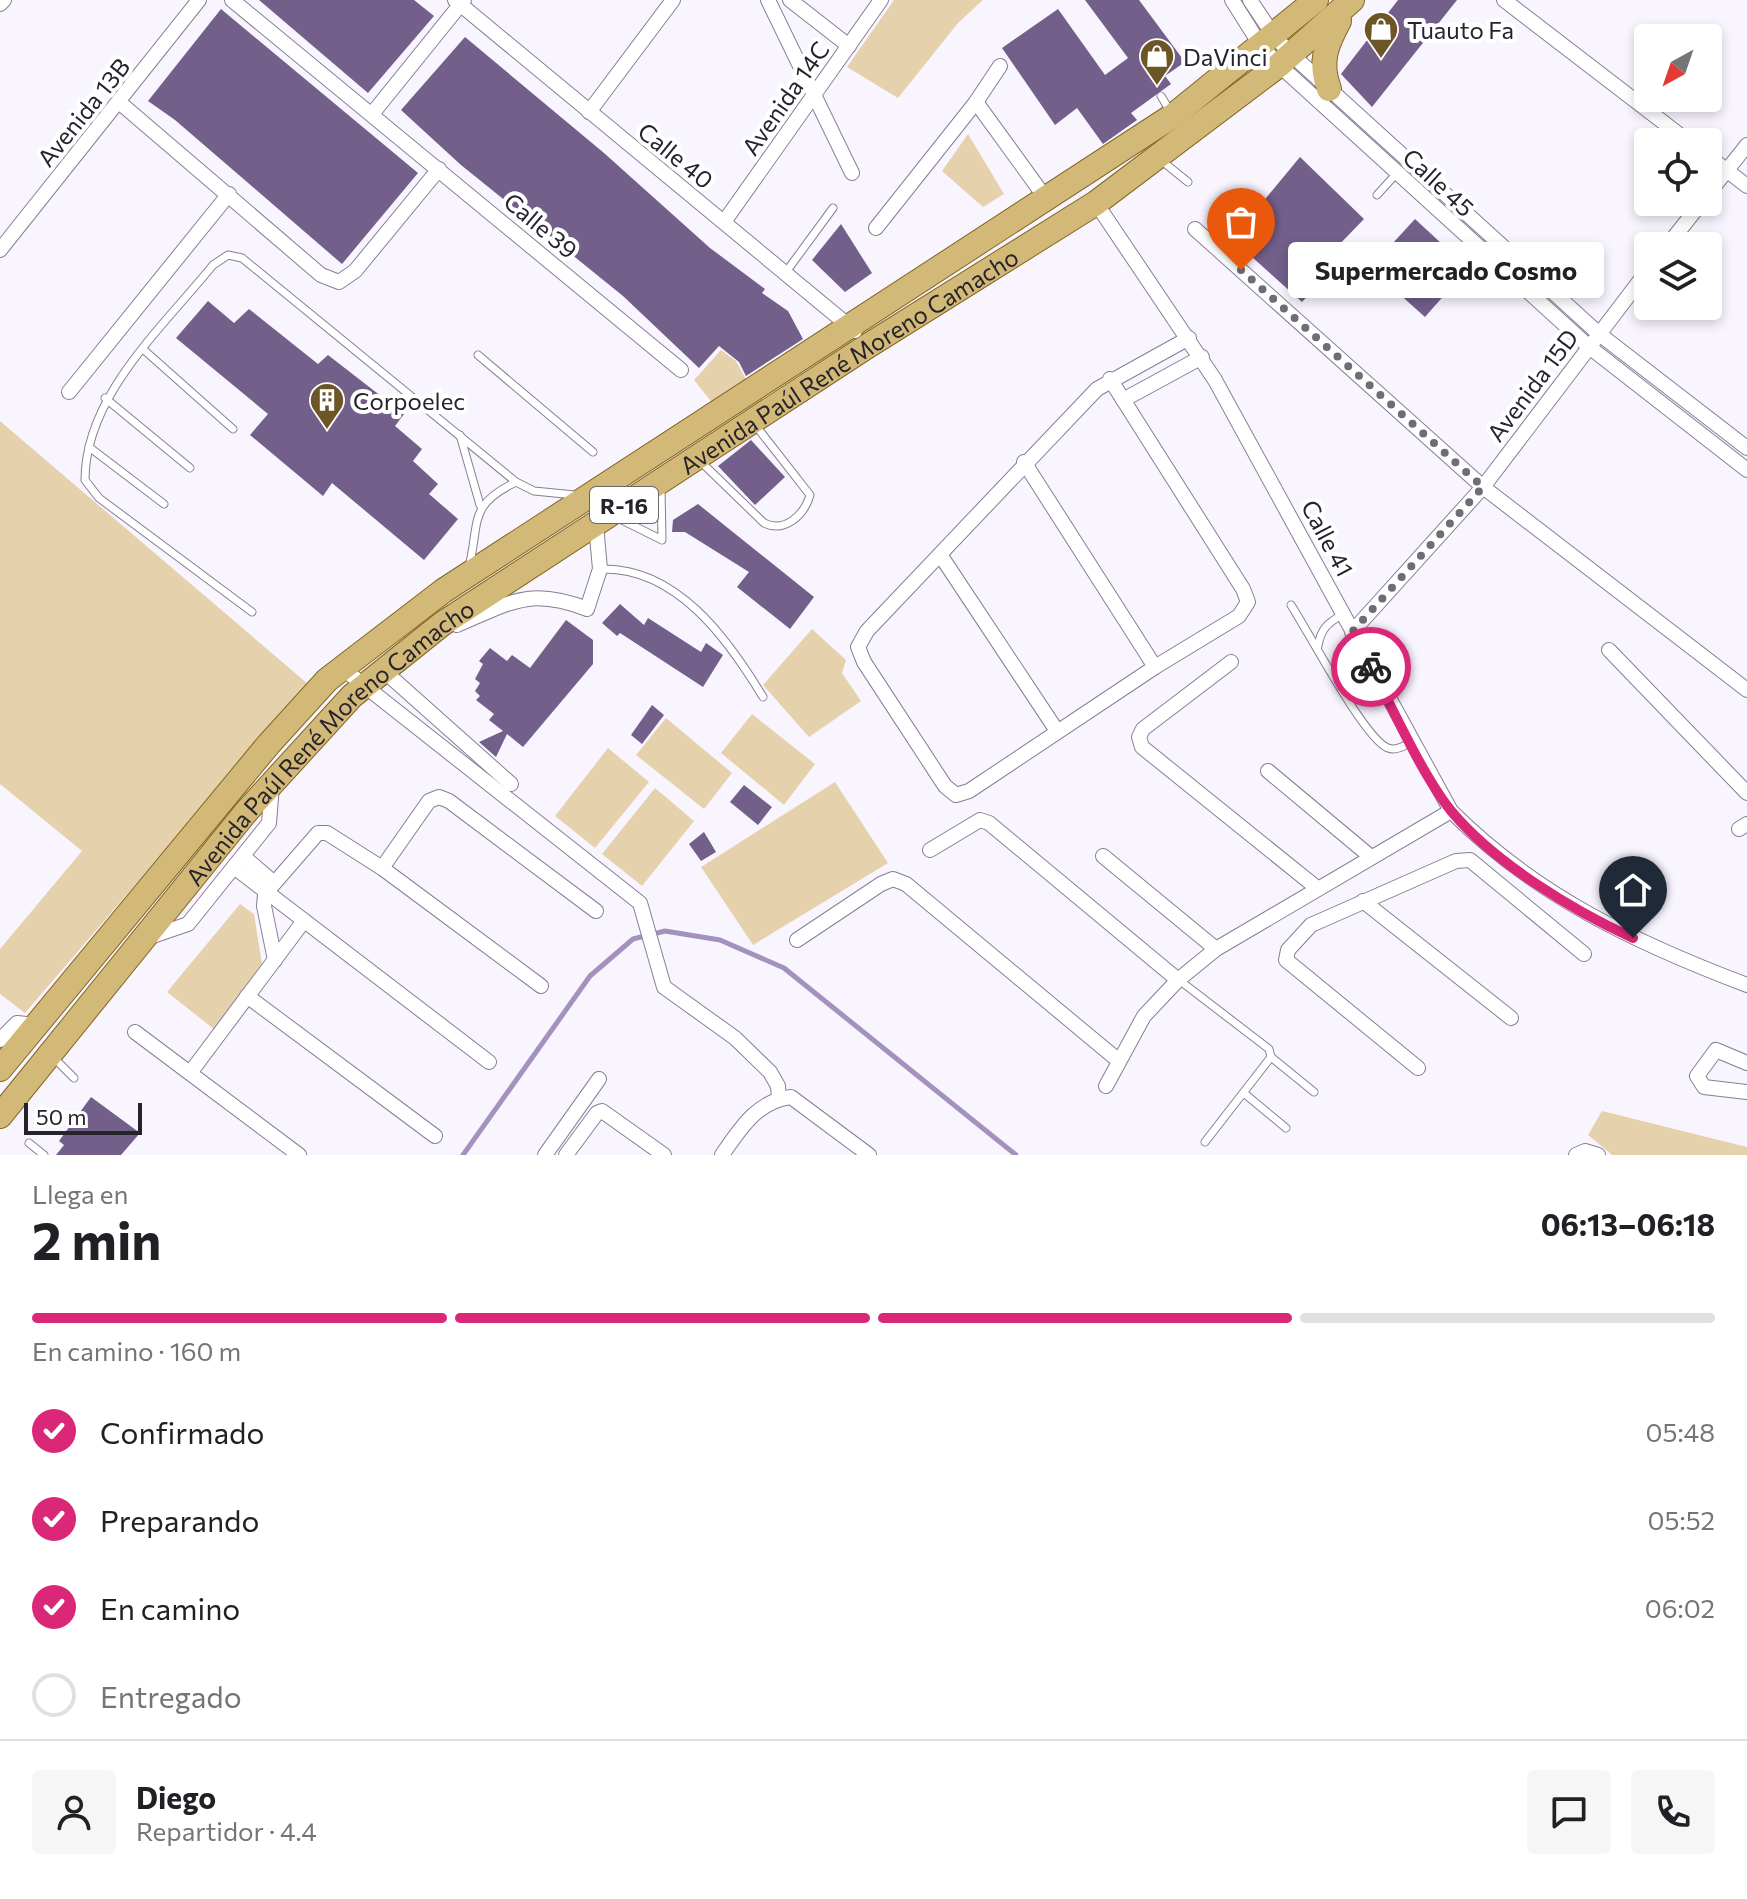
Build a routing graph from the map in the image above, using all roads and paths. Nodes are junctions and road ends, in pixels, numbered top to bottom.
1 (199, 0) edge
2 (232, 0) edge
3 (673, 0) edge
4 (768, 0) edge
5 (790, 0) edge
6 (881, 0) edge
7 (1232, 0) edge
8 (1250, 0) edge
9 (1316, 0) edge
10 (1504, 0) edge
11 (460, 2) edge
12 (1350, 2) edge
13 (1268, 41) junction
14 (849, 46) junction
15 (1286, 60) junction
16 (1000, 66) dead end
17 (1329, 89) junction
18 (119, 102) junction
19 (976, 102) junction
20 (589, 112) junction
21 (372, 114) junction
22 (1671, 128) edge
23 (1747, 145) edge
24 (1159, 158) junction
25 (1722, 166) edge
26 (439, 169) junction
27 (1727, 170) junction
28 (852, 173) dead end
29 (1397, 173) junction
30 (1722, 176) edge
31 (1188, 182) dead end
32 (1747, 186) edge
33 (229, 194) junction
34 (1377, 195) dead end
35 (1047, 200) junction
36 (1096, 203) junction
37 (833, 208) dead end
38 (1691, 216) edge
39 (724, 222) junction
40 (876, 228) dead end
41 (1195, 229) dead end
42 (1678, 232) edge
43 (0, 250) edge
44 (786, 272) junction
45 (1634, 288) edge
46 (1598, 333) junction
47 (859, 336) junction
48 (1189, 338) junction
49 (1588, 346) junction
50 (144, 350) junction
51 (478, 355) dead end
52 (1202, 357) junction
53 (681, 370) dead end
54 (1110, 379) junction
55 (69, 392) dead end
56 (105, 398) junction
57 (1123, 400) junction
58 (752, 421) junction
59 (233, 429) dead end
60 (459, 433) junction
61 (89, 447) junction
62 (1747, 448) edge
63 (593, 452) dead end
64 (695, 457) junction
65 (1024, 462) junction
66 (190, 468) dead end
67 (1747, 470) edge
68 (516, 482) junction
69 (660, 482) junction
70 (1483, 487) junction
71 (589, 496) junction
72 (164, 504) dead end
73 (480, 505) junction
74 (603, 520) junction
75 (941, 556) junction
76 (600, 569) junction
77 (468, 575) junction
78 (1291, 605) dead end
79 (252, 612) dead end
80 (1343, 614) junction
81 (1352, 632) junction
82 (422, 641) junction
83 (1318, 646) junction
84 (1609, 650) dead end
85 (1231, 662) dead end
86 (1155, 667) junction
87 (342, 668) junction
88 (384, 671) junction
89 (364, 686) junction
90 (1747, 690) edge
91 (763, 697) dead end
92 (1057, 731) junction
93 (1411, 742) junction
94 (1268, 771) dead end
95 (272, 784) junction
96 (511, 784) dead end
97 (1747, 793) edge
98 (1451, 811) junction
99 (930, 850) dead end
100 (1103, 856) dead end
101 (1371, 857) junction
102 (239, 861) junction
103 (382, 868) junction
104 (269, 888) junction
105 (1317, 888) junction
106 (1363, 901) junction
107 (1295, 902) junction
108 (596, 911) dead end
109 (303, 922) junction
110 (1311, 925) junction
111 (142, 940) junction
112 (797, 940) dead end
113 (1216, 949) junction
114 (1584, 954) dead end
115 (275, 960) junction
116 (1178, 980) junction
117 (1747, 985) edge
118 (541, 986) dead end
119 (247, 996) junction
120 (1511, 1018) dead end
121 (36, 1025) junction
122 (135, 1032) dead end
123 (0, 1040) edge
124 (50, 1054) junction
125 (1271, 1057) junction
126 (1119, 1061) junction
127 (489, 1062) dead end
128 (1747, 1063) edge
129 (1418, 1068) dead end
130 (0, 1069) edge
131 (190, 1073) junction
132 (74, 1078) dead end
133 (599, 1079) dead end
134 (1106, 1086) dead end
135 (1314, 1092) dead end
136 (1747, 1092) edge
137 (1245, 1094) junction
138 (779, 1099) junction
139 (0, 1116) edge
140 (1286, 1128) dead end
141 (435, 1136) dead end
142 (1205, 1142) dead end
143 (29, 1143) dead end
144 (44, 1155) edge
145 (299, 1155) edge
146 (545, 1155) edge
147 (566, 1155) edge
148 (664, 1155) edge
149 (722, 1155) edge
150 (869, 1155) edge
151 (1576, 1155) edge
152 (1598, 1155) edge

1 - 18 street, Avenida 13B
2 - 21 street, Calle 39
3 - 20 street
4 - 28 street
5 - 14 street
6 - 14 street, Avenida 14C
7 - 13 street, Calle 45
8 - 13 street, Calle 45
9 - 13 main road, Avenida Paúl René Moreno Camacho / R-16
10 - 22 street
11 - 20 street, Calle 40
11 - 21 street
12 - 15 main road, Avenida Paúl René Moreno Camacho / R-16
12 - 17 main road
13 - 15 street, Calle 45
13 - 35 main road, Avenida Paúl René Moreno Camacho / R-16
14 - 39 street, Avenida 14C
15 - 17 street, Calle 45
15 - 24 main road, Avenida Paúl René Moreno Camacho / R-16
15 - 29 street, Calle 45
16 - 19 street
17 - 46 street, Calle 45
18 - 33 street
18 - 43 street, Avenida 13B
19 - 35 street
19 - 40 street
20 - 39 street, Calle 40
21 - 26 street, Calle 39
23 - 27 street
24 - 31 lane
24 - 36 main road, Avenida Paúl René Moreno Camacho / R-16
25 - 27 street
26 - 33 street
26 - 53 street, Calle 39
27 - 30 street
27 - 32 street
29 - 34 lane
29 - 49 street, Calle 45
33 - 55 street
35 - 47 main road, Avenida Paúl René Moreno Camacho / R-16
36 - 47 main road, Avenida Paúl René Moreno Camacho / R-16
36 - 48 street, Calle 41
37 - 44 lane
38 - 42 street
39 - 44 street, Calle 40
41 - 70 street
44 - 47 street, Calle 40
45 - 46 street, Avenida 15D
46 - 49 street, Avenida 15D
46 - 62 street, Calle 45
47 - 58 main road, Avenida Paúl René Moreno Camacho / R-16
47 - 71 main road, Avenida Paúl René Moreno Camacho / R-16
48 - 52 street, Calle 41
48 - 54 street
49 - 67 street, Calle 45
49 - 70 street, Avenida 15D
50 - 56 lane
50 - 59 lane
50 - 60 lane
51 - 63 lane
52 - 57 street
52 - 80 street, Calle 41
54 - 57 street
54 - 65 street
56 - 61 lane
56 - 66 lane
57 - 86 street
58 - 64 main road, Avenida Paúl René Moreno Camacho / R-16
58 - 64 lane
60 - 68 lane
60 - 73 lane
61 - 72 lane
61 - 79 lane
64 - 69 main road, Avenida Paúl René Moreno Camacho / R-16
65 - 75 street
65 - 86 street
68 - 71 lane
68 - 73 lane
69 - 74 main road, Avenida Paúl René Moreno Camacho / R-16
69 - 74 lane
70 - 81 street, Avenida 15D
70 - 90 street
71 - 77 main road, Avenida Paúl René Moreno Camacho / R-16
73 - 77 lane
74 - 76 street
74 - 82 main road, Avenida Paúl René Moreno Camacho / R-16
75 - 92 street
75 - 92 street
76 - 82 street
76 - 91 lane
77 - 87 main road, Avenida Paúl René Moreno Camacho / R-16
78 - 83 lane
80 - 81 street, Calle 41
80 - 83 lane
81 - 93 street, Calle 41
82 - 88 main road, Avenida Paúl René Moreno Camacho / R-16
83 - 93 lane
84 - 97 street
85 - 105 street
86 - 92 street
87 - 89 street
87 - 121 main road, Avenida Paúl René Moreno Camacho / R-16
88 - 89 main road, Avenida Paúl René Moreno Camacho / R-16
88 - 96 street
89 - 95 main road, Avenida Paúl René Moreno Camacho / R-16
89 - 138 street
93 - 98 street, Calle 41
94 - 101 street
95 - 102 street
95 - 111 main road, Avenida Paúl René Moreno Camacho / R-16
98 - 101 street
98 - 117 street, Calle 41
99 - 116 street
100 - 113 street
101 - 105 street
102 - 104 street
102 - 111 street
103 - 104 street
103 - 108 street
103 - 118 street
104 - 109 street
104 - 115 street
105 - 107 street
106 - 110 street
106 - 114 street
106 - 120 street
107 - 110 street
107 - 113 street
109 - 115 street
109 - 127 street
110 - 129 street
111 - 124 main road, Avenida Paúl René Moreno Camacho / R-16
112 - 126 street
113 - 116 street
115 - 119 street
116 - 125 lane
116 - 126 street
119 - 131 street
119 - 141 street
121 - 123 street
121 - 130 main road, Avenida Paúl René Moreno Camacho / R-16
122 - 131 street
124 - 132 lane
124 - 139 main road, Avenida Paúl René Moreno Camacho / R-16
125 - 135 lane
125 - 137 lane
126 - 134 street
128 - 136 street
131 - 145 street
133 - 146 street
137 - 140 lane
137 - 142 lane
138 - 149 street
138 - 150 street
143 - 144 lane
147 - 148 street
151 - 152 street

